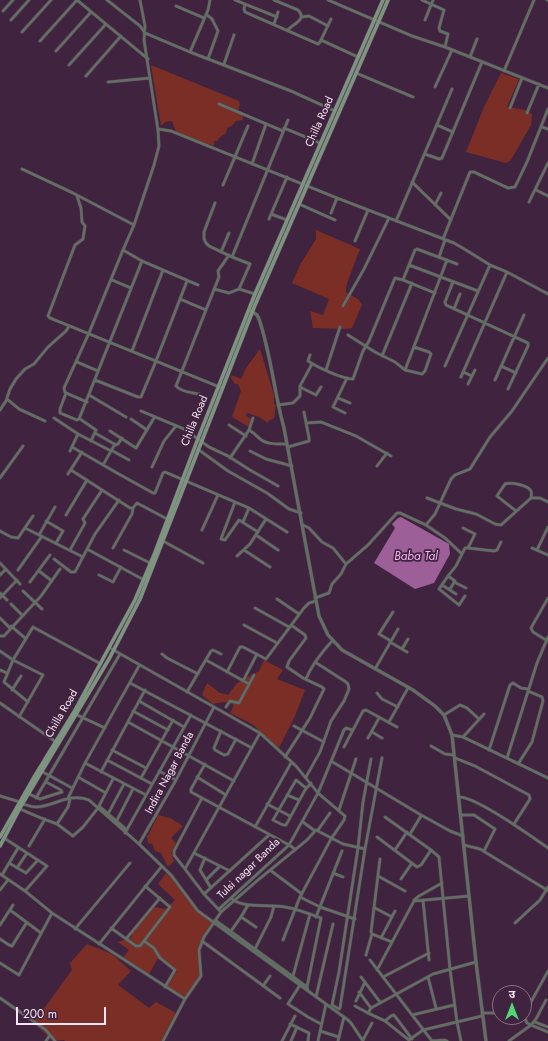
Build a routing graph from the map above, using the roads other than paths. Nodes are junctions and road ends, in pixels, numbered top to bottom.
1 (13, 0) edge
2 (29, 0) edge
3 (51, 0) edge
4 (77, 0) edge
5 (107, 0) edge
6 (140, 0) edge
7 (210, 0) edge
8 (235, 0) edge
9 (274, 0) edge
10 (328, 0) edge
11 (383, 0) edge
12 (388, 0) edge
13 (422, 0) edge
14 (433, 0) edge
15 (534, 0) edge
16 (245, 4) junction
17 (432, 4) junction
18 (176, 6) dead end
19 (3, 11) dead end
20 (91, 12) junction
21 (278, 12) dead end
22 (206, 14) junction
23 (276, 17) junction
24 (301, 17) junction
25 (204, 18) junction
26 (331, 19) dead end
27 (11, 20) dead end
28 (377, 20) junction
29 (425, 20) dead end
30 (106, 24) junction
31 (274, 24) junction
32 (328, 26) junction
33 (288, 30) junction
34 (22, 32) dead end
35 (145, 33) junction
36 (234, 35) dead end
37 (120, 36) junction
38 (478, 39) dead end
39 (40, 40) dead end
40 (322, 40) junction
41 (444, 47) junction
42 (452, 50) junction
43 (56, 51) dead end
44 (190, 52) junction
45 (358, 57) junction
46 (470, 57) junction
47 (208, 59) junction
48 (148, 60) junction
49 (482, 62) junction
50 (224, 64) junction
51 (69, 65) dead end
52 (504, 71) junction
53 (352, 72) junction
54 (356, 73) junction
55 (86, 76) dead end
56 (150, 78) junction
57 (522, 78) junction
58 (108, 82) dead end
59 (539, 84) junction
60 (435, 87) dead end
61 (548, 88) edge
62 (452, 89) dead end
63 (413, 98) dead end
64 (219, 104) dead end
65 (510, 108) dead end
66 (548, 110) edge
67 (335, 111) junction
68 (527, 114) dead end
69 (288, 120) dead end
70 (266, 124) junction
71 (437, 125) junction
72 (248, 126) dead end
73 (542, 127) junction
74 (158, 129) junction
75 (284, 129) junction
76 (548, 129) edge
77 (453, 132) junction
78 (320, 143) junction
79 (425, 154) junction
80 (235, 157) junction
81 (548, 163) edge
82 (252, 164) junction
83 (22, 169) dead end
84 (268, 170) junction
85 (287, 177) junction
86 (412, 182) junction
87 (305, 184) junction
88 (223, 185) dead end
89 (536, 190) junction
90 (441, 193) dead end
91 (77, 196) junction
92 (548, 196) edge
93 (337, 198) junction
94 (529, 202) dead end
95 (215, 203) dead end
96 (298, 204) junction
97 (435, 205) junction
98 (368, 210) junction
99 (331, 213) dead end
100 (272, 214) junction
101 (389, 218) junction
102 (269, 219) dead end
103 (287, 220) junction
104 (335, 220) dead end
105 (450, 220) junction
106 (396, 221) junction
107 (134, 225) junction
108 (229, 233) dead end
109 (444, 240) junction
110 (355, 241) dead end
111 (123, 250) junction
112 (221, 252) junction
113 (229, 255) junction
114 (232, 257) junction
115 (439, 257) junction
116 (447, 260) junction
117 (142, 261) junction
118 (457, 264) dead end
119 (409, 265) junction
120 (490, 265) junction
121 (163, 270) junction
122 (267, 272) junction
123 (507, 272) junction
124 (441, 277) junction
125 (112, 280) junction
126 (403, 280) junction
127 (187, 281) junction
128 (453, 282) junction
129 (412, 283) junction
130 (198, 285) dead end
131 (131, 288) junction
132 (214, 289) junction
133 (239, 289) junction
134 (478, 291) junction
135 (435, 293) junction
136 (255, 294) junction
137 (460, 294) dead end
138 (548, 294) edge
139 (180, 299) junction
140 (344, 306) dead end
141 (454, 309) junction
142 (206, 310) junction
143 (251, 311) junction
144 (524, 314) dead end
145 (467, 315) junction
146 (484, 323) junction
147 (69, 326) junction
148 (340, 327) dead end
149 (89, 333) junction
150 (348, 335) dead end
151 (515, 336) junction
152 (110, 342) junction
153 (366, 346) junction
154 (414, 347) junction
155 (132, 351) junction
156 (310, 355) dead end
157 (382, 356) junction
158 (548, 358) edge
159 (156, 361) junction
160 (77, 362) junction
161 (312, 364) junction
162 (445, 366) dead end
163 (501, 366) junction
164 (326, 370) junction
165 (405, 370) junction
166 (475, 370) dead end
167 (98, 371) junction
168 (182, 372) junction
169 (463, 372) junction
170 (516, 373) junction
171 (472, 376) junction
172 (460, 377) dead end
173 (347, 378) junction
174 (95, 380) junction
175 (495, 380) dead end
176 (468, 384) dead end
177 (300, 386) junction
178 (221, 387) junction
179 (321, 387) dead end
180 (508, 389) dead end
181 (66, 393) junction
182 (89, 394) junction
183 (199, 394) dead end
184 (338, 398) junction
185 (7, 399) junction
186 (87, 402) junction
187 (350, 403) dead end
188 (278, 405) junction
189 (0, 410) edge
190 (141, 411) dead end
191 (304, 412) dead end
192 (345, 413) dead end
193 (126, 417) dead end
194 (54, 418) dead end
195 (154, 418) junction
196 (253, 418) dead end
197 (80, 419) junction
198 (131, 419) dead end
199 (45, 421) dead end
200 (306, 423) junction
201 (229, 425) dead end
202 (176, 426) junction
203 (147, 430) junction
204 (250, 430) junction
205 (110, 431) dead end
206 (78, 434) junction
207 (95, 434) junction
208 (246, 436) junction
209 (122, 438) junction
210 (200, 440) junction
211 (91, 442) junction
212 (115, 444) junction
213 (22, 446) dead end
214 (288, 446) junction
215 (72, 447) junction
216 (198, 450) junction
217 (70, 451) dead end
218 (111, 451) junction
219 (250, 451) dead end
220 (82, 452) junction
221 (387, 453) junction
222 (391, 456) dead end
223 (230, 458) junction
224 (129, 460) dead end
225 (103, 466) junction
226 (292, 466) junction
227 (377, 466) dead end
228 (152, 467) dead end
229 (71, 470) junction
230 (68, 474) dead end
231 (0, 478) edge
232 (86, 480) junction
233 (184, 480) junction
234 (278, 486) dead end
235 (102, 490) junction
236 (218, 495) junction
237 (427, 498) dead end
238 (531, 498) junction
239 (119, 500) junction
240 (235, 502) junction
241 (440, 502) junction
242 (548, 502) edge
243 (54, 507) dead end
244 (133, 508) junction
245 (249, 508) junction
246 (516, 511) junction
247 (301, 513) junction
248 (66, 515) dead end
249 (33, 516) dead end
250 (266, 518) junction
251 (169, 520) junction
252 (46, 521) junction
253 (243, 522) junction
254 (303, 525) junction
255 (426, 525) junction
256 (548, 527) edge
257 (25, 528) junction
258 (463, 528) dead end
259 (0, 530) edge
260 (202, 530) dead end
261 (258, 532) junction
262 (287, 532) dead end
263 (256, 535) junction
264 (40, 536) junction
265 (163, 541) junction
266 (501, 542) dead end
267 (56, 543) junction
268 (113, 548) dead end
269 (468, 548) junction
270 (532, 548) dead end
271 (88, 549) junction
272 (70, 550) junction
273 (124, 550) dead end
274 (244, 550) junction
275 (278, 550) dead end
276 (537, 550) junction
277 (462, 554) junction
278 (50, 555) dead end
279 (548, 555) edge
280 (237, 556) dead end
281 (84, 558) junction
282 (54, 559) dead end
283 (0, 563) edge
284 (150, 563) junction
285 (203, 563) dead end
286 (346, 564) junction
287 (270, 567) dead end
288 (121, 568) junction
289 (6, 569) junction
290 (60, 569) dead end
291 (18, 570) dead end
292 (39, 571) junction
293 (0, 575) edge
294 (99, 575) dead end
295 (148, 575) junction
296 (448, 576) junction
297 (17, 580) junction
298 (144, 580) junction
299 (52, 581) junction
300 (30, 582) dead end
301 (454, 582) junction
302 (20, 584) dead end
303 (442, 585) junction
304 (466, 588) dead end
305 (450, 589) junction
306 (23, 591) dead end
307 (456, 594) dead end
308 (1, 595) edge
309 (465, 596) dead end
310 (548, 598) edge
311 (277, 599) dead end
312 (7, 600) dead end
313 (315, 600) junction
314 (35, 603) junction
315 (11, 604) dead end
316 (255, 608) dead end
317 (42, 609) dead end
318 (393, 612) dead end
319 (299, 614) junction
320 (22, 616) junction
321 (0, 618) edge
322 (244, 625) dead end
323 (290, 626) junction
324 (11, 627) junction
325 (398, 629) dead end
326 (0, 636) edge
327 (548, 637) edge
328 (25, 638) junction
329 (408, 639) dead end
330 (333, 640) junction
331 (546, 640) junction
332 (391, 642) junction
333 (277, 643) junction
334 (112, 649) junction
335 (402, 649) junction
336 (0, 651) edge
337 (407, 652) dead end
338 (120, 654) junction
339 (162, 654) dead end
340 (221, 654) dead end
341 (257, 654) junction
342 (13, 660) junction
343 (206, 660) junction
344 (314, 662) junction
345 (101, 664) junction
346 (139, 666) junction
347 (375, 669) junction
348 (0, 670) edge
349 (227, 672) junction
350 (7, 673) junction
351 (198, 674) junction
352 (254, 675) dead end
353 (21, 676) dead end
354 (306, 679) junction
355 (243, 680) junction
356 (130, 683) junction
357 (249, 684) junction
358 (408, 688) junction
359 (12, 690) junction
360 (145, 690) junction
361 (528, 690) junction
362 (187, 692) junction
363 (377, 693) dead end
364 (139, 701) junction
365 (28, 702) junction
366 (0, 703) edge
367 (226, 707) dead end
368 (398, 707) junction
369 (214, 708) junction
370 (133, 711) junction
371 (75, 714) junction
372 (484, 714) dead end
373 (191, 715) junction
374 (444, 715) junction
375 (19, 717) junction
376 (380, 717) junction
377 (83, 718) junction
378 (173, 720) junction
379 (479, 720) junction
380 (128, 722) junction
381 (389, 722) junction
382 (206, 723) junction
383 (294, 726) dead end
384 (184, 727) junction
385 (397, 727) dead end
386 (105, 728) junction
387 (168, 730) junction
388 (352, 730) junction
389 (221, 731) junction
390 (302, 731) junction
391 (372, 732) junction
392 (260, 733) junction
393 (63, 734) junction
394 (452, 735) junction
395 (463, 737) junction
396 (368, 738) dead end
397 (382, 738) dead end
398 (236, 739) junction
399 (162, 741) junction
400 (56, 742) junction
401 (324, 742) junction
402 (431, 746) dead end
403 (174, 747) junction
404 (344, 747) dead end
405 (252, 748) junction
406 (112, 750) junction
407 (490, 750) junction
408 (189, 755) junction
409 (285, 757) junction
410 (455, 757) junction
411 (382, 758) dead end
412 (507, 758) junction
413 (356, 759) dead end
414 (371, 759) dead end
415 (107, 760) junction
416 (331, 761) junction
417 (85, 763) junction
418 (291, 763) junction
419 (205, 764) junction
420 (518, 764) junction
421 (146, 768) junction
422 (41, 770) junction
423 (159, 771) junction
424 (101, 772) junction
425 (352, 773) junction
426 (49, 776) junction
427 (197, 777) junction
428 (306, 777) junction
429 (78, 778) junction
430 (140, 778) junction
431 (548, 778) edge
432 (114, 779) junction
433 (176, 780) junction
434 (234, 781) junction
435 (46, 782) junction
436 (367, 782) junction
437 (124, 784) junction
438 (152, 784) junction
439 (311, 784) junction
440 (72, 788) junction
441 (306, 788) junction
442 (376, 788) junction
443 (134, 790) junction
444 (106, 793) junction
445 (318, 793) junction
446 (29, 794) junction
447 (146, 795) junction
448 (226, 795) junction
449 (287, 795) junction
450 (0, 796) edge
451 (459, 797) junction
452 (36, 798) junction
453 (202, 798) junction
454 (69, 799) junction
455 (299, 800) junction
456 (21, 803) junction
457 (267, 804) junction
458 (220, 807) junction
459 (98, 808) junction
460 (20, 809) junction
461 (278, 810) junction
462 (339, 810) junction
463 (330, 813) dead end
464 (107, 815) junction
465 (421, 815) junction
466 (461, 815) junction
467 (290, 816) junction
468 (385, 817) dead end
469 (45, 819) junction
470 (303, 822) junction
471 (116, 823) junction
472 (57, 824) junction
473 (514, 824) junction
474 (255, 827) junction
475 (127, 830) junction
476 (316, 831) junction
477 (125, 833) junction
478 (408, 833) junction
479 (269, 835) junction
480 (464, 836) junction
481 (1, 837) edge
482 (378, 837) dead end
483 (331, 839) junction
484 (139, 844) junction
485 (289, 845) junction
486 (464, 845) junction
487 (0, 846) edge
488 (29, 846) dead end
489 (18, 848) junction
490 (358, 848) junction
491 (548, 848) edge
492 (296, 849) junction
493 (366, 849) junction
494 (342, 850) dead end
495 (395, 850) junction
496 (431, 850) junction
497 (484, 851) junction
498 (194, 852) junction
499 (27, 853) junction
500 (205, 858) junction
501 (380, 859) dead end
502 (38, 860) junction
503 (9, 863) junction
504 (412, 863) junction
505 (130, 864) dead end
506 (162, 866) junction
507 (220, 866) junction
508 (17, 868) junction
509 (185, 869) junction
510 (270, 870) junction
511 (230, 871) junction
512 (333, 873) junction
513 (1, 875) edge
514 (378, 876) junction
515 (343, 877) dead end
516 (401, 879) dead end
517 (8, 880) junction
518 (206, 880) junction
519 (442, 883) junction
520 (145, 886) junction
521 (211, 888) junction
522 (547, 889) edge
523 (0, 890) edge
524 (25, 891) junction
525 (406, 892) dead end
526 (204, 894) junction
527 (301, 896) junction
528 (470, 896) junction
529 (160, 898) junction
530 (231, 898) junction
531 (443, 898) junction
532 (423, 900) junction
533 (234, 901) junction
534 (414, 901) junction
535 (248, 904) junction
536 (13, 905) dead end
537 (274, 906) junction
538 (320, 907) junction
539 (375, 908) junction
540 (218, 909) junction
541 (295, 909) junction
542 (10, 910) junction
543 (395, 911) dead end
544 (221, 912) junction
545 (52, 913) junction
546 (310, 914) junction
547 (347, 916) junction
548 (241, 917) junction
549 (316, 917) junction
550 (392, 917) junction
551 (354, 919) junction
552 (214, 921) junction
553 (27, 922) junction
554 (515, 923) dead end
555 (333, 924) dead end
556 (0, 925) edge
557 (256, 927) dead end
558 (111, 928) junction
559 (75, 929) junction
560 (231, 931) junction
561 (41, 933) junction
562 (372, 934) junction
563 (381, 938) junction
564 (0, 939) edge
565 (126, 939) junction
566 (283, 940) dead end
567 (144, 941) junction
568 (202, 941) junction
569 (392, 942) junction
570 (99, 944) junction
571 (255, 948) junction
572 (429, 953) junction
573 (366, 955) dead end
574 (370, 960) dead end
575 (430, 960) dead end
576 (476, 962) junction
577 (0, 963) edge
578 (450, 969) junction
579 (377, 970) junction
580 (548, 971) edge
581 (270, 976) dead end
582 (293, 976) junction
583 (361, 977) dead end
584 (383, 977) junction
585 (428, 977) junction
586 (365, 982) junction
587 (300, 985) junction
588 (264, 986) junction
589 (307, 986) junction
590 (165, 987) junction
591 (308, 991) junction
592 (359, 992) junction
593 (396, 994) junction
594 (316, 997) junction
595 (0, 998) edge
596 (280, 998) dead end
597 (185, 1000) junction
598 (532, 1000) edge
599 (546, 1000) dead end
600 (356, 1001) dead end
601 (380, 1002) junction
602 (326, 1004) junction
603 (454, 1005) junction
604 (331, 1006) junction
605 (355, 1006) dead end
606 (370, 1008) junction
607 (436, 1008) junction
608 (368, 1013) junction
609 (492, 1013) edge
610 (482, 1014) junction
611 (412, 1015) junction
612 (295, 1016) dead end
613 (344, 1017) junction
614 (385, 1021) junction
615 (456, 1022) junction
616 (535, 1022) junction
617 (372, 1023) dead end
618 (290, 1024) junction
619 (321, 1024) junction
620 (531, 1026) junction
621 (297, 1027) junction
622 (548, 1027) edge
623 (423, 1030) junction
624 (320, 1031) junction
625 (548, 1032) edge
626 (50, 1035) junction
627 (339, 1037) junction
628 (412, 1039) junction
629 (46, 1041) edge
630 (55, 1041) edge
631 (163, 1041) edge
632 (282, 1041) edge
633 (291, 1041) edge
634 (308, 1041) edge
635 (318, 1041) edge
636 (338, 1041) edge
637 (363, 1041) edge
638 (432, 1041) edge
639 (447, 1041) edge
640 (461, 1041) edge
641 (486, 1041) edge
642 (509, 1041) edge

1 - 19 street
2 - 27 street
3 - 34 street
4 - 20 street
4 - 39 street
5 - 35 street
6 - 35 street
7 - 22 street
8 - 16 street
9 - 24 street
10 - 28 street
11 - 28 main road, Chilla Road
12 - 28 main road, Chilla Road
13 - 17 street
14 - 17 street
15 - 52 street
16 - 23 street
16 - 31 street
17 - 29 street
17 - 41 street
18 - 25 street
20 - 30 street
20 - 43 street
21 - 23 street
22 - 25 street
22 - 47 street
23 - 31 street
24 - 32 street
24 - 33 street
25 - 44 street
26 - 32 street
28 - 41 street
28 - 45 main road, Chilla Road
28 - 54 main road, Chilla Road
30 - 37 street
30 - 51 street
31 - 33 street
32 - 40 street
33 - 40 street
35 - 44 street
35 - 48 street
36 - 50 street
37 - 48 street
37 - 55 street
38 - 46 street
40 - 45 street
41 - 42 street
42 - 46 street
42 - 60 street
44 - 47 street
45 - 53 main road, Chilla Road
46 - 49 street
47 - 50 street
48 - 56 street
49 - 52 street
49 - 77 street
50 - 67 street
52 - 57 street
53 - 54 street
53 - 67 main road, Chilla Road
54 - 63 street
54 - 87 main road, Chilla Road
56 - 58 street
56 - 74 street
57 - 59 street
57 - 65 street
59 - 61 street
59 - 68 street
62 - 71 street
64 - 70 street
66 - 73 street
67 - 78 main road, Chilla Road
69 - 75 street
70 - 75 street
70 - 82 street
71 - 77 street
71 - 79 street
72 - 80 street
73 - 76 street
73 - 105 street
74 - 80 street
74 - 107 street
75 - 78 street
75 - 84 street
77 - 79 street
78 - 87 main road, Chilla Road
79 - 86 street
80 - 82 street
80 - 88 street
81 - 89 street
82 - 84 street
83 - 91 street
84 - 85 street
84 - 114 street
85 - 87 street
85 - 100 street
86 - 97 street
86 - 106 street
87 - 93 street
87 - 96 main road
87 - 103 main road, Chilla Road
89 - 92 street
89 - 94 street
90 - 97 street
91 - 107 street
91 - 147 street
93 - 98 street
93 - 99 street
95 - 112 street
96 - 104 street
96 - 122 main road
97 - 105 street
98 - 101 street
98 - 110 street
100 - 102 street
100 - 103 street
101 - 106 street
101 - 140 street
103 - 122 main road, Chilla Road
105 - 109 street
106 - 109 street
107 - 111 street
108 - 112 street
109 - 115 street
109 - 120 street
111 - 117 street
111 - 125 street
112 - 113 street
113 - 114 street
113 - 132 street
114 - 133 street
115 - 116 street
115 - 119 street
116 - 118 street
116 - 124 street
117 - 121 street
117 - 131 street
119 - 124 street
119 - 126 street
120 - 123 street
120 - 134 street
121 - 127 street
121 - 155 street
122 - 136 main road, Chilla Road
122 - 143 main road
123 - 138 street
123 - 146 street
124 - 128 street
124 - 135 street
125 - 131 street
125 - 149 street
126 - 129 street
126 - 153 street
127 - 130 street
127 - 139 street
128 - 134 street
128 - 141 street
129 - 135 street
129 - 157 street
131 - 152 street
132 - 133 street
132 - 142 street
133 - 136 street
134 - 145 street
135 - 154 street
136 - 143 main road, Chilla Road
137 - 141 street
139 - 142 street
139 - 159 street
141 - 145 street
142 - 168 street
143 - 178 main road, Chilla Road
143 - 188 street
144 - 151 street
145 - 146 street
145 - 162 street
146 - 151 street
146 - 169 street
147 - 149 street
147 - 185 street
148 - 164 street
149 - 152 street
149 - 160 street
150 - 153 street
151 - 163 street
151 - 170 street
152 - 155 street
152 - 167 street
153 - 157 street
153 - 173 street
154 - 165 street
154 - 165 street
155 - 159 street
156 - 161 street
157 - 165 street
158 - 241 street
159 - 168 street
159 - 174 street
160 - 167 street
160 - 181 street
161 - 164 street
161 - 177 street
163 - 170 street
163 - 175 street
164 - 173 street
166 - 171 street
167 - 174 street
168 - 178 street
168 - 183 street
169 - 171 street
169 - 172 street
170 - 180 street
171 - 176 street
173 - 184 street
174 - 182 street
177 - 179 street
177 - 188 street
178 - 210 main road, Chilla Road
181 - 186 street
181 - 197 street
182 - 186 street
182 - 193 street
184 - 187 street
184 - 192 street
185 - 189 street
185 - 199 street
186 - 197 street
188 - 214 street
190 - 195 street
191 - 200 street
194 - 206 street
195 - 202 street
195 - 203 street
196 - 204 street
197 - 207 street
198 - 203 street
200 - 214 street
200 - 221 street
201 - 208 street
202 - 210 street
202 - 228 street
203 - 209 street
204 - 208 street
204 - 214 street
205 - 209 street
206 - 211 street
206 - 215 street
207 - 211 street
207 - 212 street
208 - 223 street
209 - 212 street
210 - 216 main road
210 - 223 street
210 - 233 main road, Chilla Road
211 - 218 street
212 - 218 street
213 - 231 street
214 - 226 street
215 - 217 street
215 - 220 street
216 - 233 main road
216 - 247 street
218 - 224 street
218 - 225 street
219 - 226 street
220 - 225 street
220 - 229 street
221 - 222 street
221 - 227 street
223 - 234 street
225 - 233 street
226 - 247 street
229 - 230 street
229 - 232 street
232 - 235 street
232 - 248 street
233 - 236 street
233 - 251 main road, Chilla Road
235 - 239 street
235 - 272 street
236 - 240 street
236 - 260 street
237 - 241 street
238 - 242 street
238 - 246 street
238 - 246 street
239 - 244 street
239 - 271 street
240 - 245 street
240 - 253 street
241 - 246 street
241 - 255 street
243 - 252 street
244 - 251 street
244 - 268 street
245 - 250 street
245 - 253 street
247 - 254 street
249 - 257 street
250 - 261 street
250 - 262 street
251 - 265 main road
251 - 284 main road, Chilla Road
252 - 264 street
252 - 267 street
253 - 261 street
254 - 286 street
254 - 313 street
255 - 277 street
255 - 286 street
256 - 276 street
257 - 259 street
257 - 264 street
258 - 269 street
261 - 263 street
263 - 274 street
263 - 275 street
264 - 267 street
264 - 291 street
265 - 285 street
265 - 295 main road
266 - 269 street
267 - 272 street
269 - 277 street
270 - 276 street
271 - 281 street
271 - 288 street
272 - 281 street
273 - 284 street
274 - 280 street
274 - 287 street
276 - 279 street
277 - 296 street
278 - 292 street
281 - 282 street
283 - 289 street
284 - 295 main road, Chilla Road
286 - 313 street
288 - 294 street
288 - 298 street
289 - 293 street
289 - 297 street
290 - 299 street
292 - 299 street
292 - 300 street
295 - 298 main road, Chilla Road
295 - 334 main road
296 - 301 street
296 - 303 street
297 - 302 street
297 - 308 street
298 - 334 main road, Chilla Road
299 - 314 street
301 - 304 street
301 - 305 street
303 - 305 street
303 - 309 street
305 - 307 street
306 - 314 street
308 - 312 street
310 - 331 street
311 - 319 street
313 - 319 street
313 - 330 street
314 - 317 street
314 - 320 street
315 - 320 street
316 - 323 street
318 - 332 street
319 - 323 street
320 - 324 street
321 - 324 street
322 - 333 street
323 - 333 street
323 - 354 street
324 - 326 street
324 - 328 street
325 - 332 street
327 - 331 street
328 - 342 street
328 - 345 street
329 - 335 street
330 - 344 street
330 - 347 street
331 - 361 street
332 - 335 street
332 - 347 street
333 - 341 street
334 - 338 street
334 - 345 main road, Chilla Road
334 - 371 main road
335 - 337 street
336 - 342 street
338 - 346 street
338 - 377 street
339 - 351 street
340 - 343 street
341 - 349 street
341 - 355 street
342 - 350 street
342 - 365 street
343 - 349 street
343 - 351 street
344 - 354 street
344 - 401 street
345 - 371 main road, Chilla Road
346 - 356 street
346 - 362 street
347 - 358 street
348 - 350 street
349 - 355 street
350 - 359 street
351 - 362 street
352 - 357 street
353 - 359 street
354 - 390 street
355 - 357 street
356 - 360 street
356 - 386 street
357 - 367 street
358 - 368 street
358 - 374 street
359 - 365 street
360 - 364 street
360 - 373 street
361 - 407 street
361 - 412 street
361 - 420 street
362 - 369 street
363 - 368 street
364 - 370 street
364 - 378 street
365 - 375 street
366 - 375 street
368 - 381 street
369 - 382 street, Indira Nagar Banda
369 - 392 street
370 - 380 street
370 - 387 street
371 - 377 street
371 - 393 main road, Chilla Road
372 - 379 street
373 - 382 street
373 - 384 street
374 - 379 street
374 - 394 street
375 - 400 street
376 - 381 street
376 - 388 street
376 - 391 street
377 - 386 street
377 - 426 street
378 - 384 street
378 - 387 street
379 - 395 street
380 - 399 street
380 - 406 street
381 - 385 street
382 - 389 street
382 - 408 street, Indira Nagar Banda
383 - 390 street
384 - 403 street
386 - 417 street
387 - 399 street
388 - 404 street
388 - 416 street
389 - 398 street
389 - 398 street
390 - 401 street
390 - 409 street
391 - 396 street
391 - 397 street
392 - 405 street
392 - 409 street
393 - 400 main road, Chilla Road
393 - 422 main road
394 - 395 street
394 - 410 street
395 - 407 street
398 - 405 street
399 - 403 street
399 - 421 street
400 - 422 main road, Chilla Road
401 - 428 street
402 - 410 street
403 - 408 street
403 - 423 street
405 - 434 street
406 - 415 street
406 - 421 street
407 - 412 street
408 - 419 street
408 - 433 street, Indira Nagar Banda
409 - 418 street
410 - 451 street
410 - 473 street
411 - 442 street
412 - 420 street
413 - 425 street
414 - 436 street
415 - 424 street
415 - 430 street
416 - 425 street
416 - 445 street
417 - 424 street
417 - 429 street
418 - 428 street
418 - 457 street
419 - 427 street
419 - 434 street
420 - 431 street
421 - 430 street
422 - 426 street
422 - 446 main road
422 - 456 main road, Chilla Road
423 - 433 street
423 - 438 street
424 - 432 street
425 - 436 street
425 - 462 street
426 - 435 street
426 - 440 street
427 - 448 street
427 - 453 street
428 - 439 street
429 - 440 street
429 - 444 street
430 - 438 street
432 - 437 street
432 - 444 street
433 - 484 street, Indira Nagar Banda
434 - 448 street
435 - 452 street
435 - 452 street
436 - 442 street
436 - 490 street
437 - 443 street
437 - 464 street
438 - 447 street
439 - 441 street
439 - 445 street
440 - 454 street
441 - 449 street
441 - 455 street
442 - 465 street
442 - 493 street
443 - 447 street
443 - 471 street
444 - 464 street
445 - 462 street
445 - 470 street
446 - 452 street
446 - 456 main road
447 - 475 street
448 - 458 street
449 - 455 street
449 - 461 street
450 - 456 street
451 - 466 street
451 - 473 street
453 - 458 street, Tulsi nagar Banda
453 - 509 street
454 - 456 street
454 - 459 street
454 - 472 street
455 - 467 street
456 - 460 main road
456 - 481 main road, Chilla Road
457 - 461 street
457 - 474 street
458 - 474 street, Tulsi nagar Banda
458 - 498 street
459 - 464 street
459 - 472 street
460 - 469 street
460 - 481 main road
461 - 467 street
461 - 467 street
462 - 483 street
463 - 476 street
464 - 471 street
465 - 478 street
465 - 480 street
466 - 480 street
466 - 497 street
468 - 478 street
469 - 472 street
469 - 488 street
470 - 476 street
470 - 485 street
471 - 475 street
471 - 477 street
473 - 491 street
474 - 479 street, Tulsi nagar Banda
475 - 477 street
476 - 483 street
476 - 492 street
477 - 484 street
478 - 495 street
478 - 496 street
479 - 485 street, Tulsi nagar Banda
479 - 511 street
480 - 486 street
481 - 487 main road
481 - 489 street
482 - 495 street
483 - 490 street
483 - 527 street
484 - 506 street
485 - 492 street
485 - 530 street, Tulsi nagar Banda
486 - 497 street
486 - 528 street
489 - 499 street
489 - 503 street
490 - 493 street
490 - 547 street
492 - 510 street
493 - 551 street
494 - 512 street
495 - 504 street
496 - 504 street
496 - 519 street
497 - 522 street
498 - 500 street
498 - 509 street
499 - 502 street
499 - 508 street
500 - 507 street
500 - 518 street
501 - 514 street
502 - 508 street
502 - 524 street
503 - 508 street
503 - 513 street
504 - 516 street
505 - 559 street
506 - 520 street
506 - 552 street
507 - 511 street
507 - 518 street
509 - 526 street
510 - 527 street
510 - 533 street
511 - 521 street
512 - 515 street
512 - 538 street
513 - 517 street
514 - 525 street
514 - 539 street
517 - 523 street
517 - 524 street
518 - 521 street
519 - 531 street
519 - 534 street
520 - 529 street
520 - 558 street
521 - 526 street
522 - 554 street
524 - 545 street
526 - 540 street
527 - 538 street
527 - 541 street
528 - 531 street
528 - 576 street
529 - 565 street
529 - 567 street
530 - 533 street
530 - 540 street, Tulsi nagar Banda
531 - 532 street
531 - 578 street
532 - 534 street
532 - 572 street
533 - 535 street
533 - 544 street
534 - 569 street
535 - 537 street
535 - 548 street
536 - 542 street
537 - 541 street
537 - 571 street
538 - 547 street
538 - 549 street
539 - 550 street
539 - 562 street
540 - 544 street
541 - 546 street
541 - 566 street
542 - 553 street
542 - 556 street
543 - 550 street
544 - 552 street
545 - 559 street
545 - 561 street
546 - 549 street
546 - 582 street
547 - 551 street
547 - 604 street
548 - 557 street
548 - 560 street
549 - 589 street
550 - 563 street
551 - 604 street
552 - 560 street
552 - 568 street
552 - 587 street
553 - 561 street
553 - 564 street
555 - 594 street
558 - 565 street
558 - 570 street
559 - 570 street
560 - 571 street
561 - 577 street
562 - 563 street
562 - 573 street
563 - 569 street
565 - 567 street
567 - 590 street
568 - 588 street
568 - 597 street
569 - 579 street
570 - 590 street
571 - 582 street
572 - 575 street
572 - 584 street
574 - 579 street
576 - 578 street
576 - 610 street
578 - 585 street
578 - 603 street
579 - 584 street
580 - 598 street
581 - 588 street
582 - 589 street
583 - 586 street
584 - 593 street
585 - 593 street
585 - 607 street
586 - 592 street
586 - 601 street
587 - 591 street
587 - 619 street
588 - 596 street
589 - 591 street
590 - 597 street
591 - 594 street
592 - 600 street
592 - 606 street
593 - 601 street
593 - 611 street
594 - 602 street
595 - 626 street
597 - 631 street
599 - 616 street
601 - 606 street
602 - 604 street
602 - 619 street
603 - 607 street
603 - 615 street
604 - 613 street
605 - 608 street
606 - 608 street
607 - 611 street
608 - 614 street
609 - 610 street
610 - 615 street
610 - 641 street
611 - 623 street
612 - 618 street
613 - 627 street
613 - 637 street
614 - 628 street
614 - 628 street
615 - 623 street
615 - 640 street
616 - 620 street
616 - 622 street
617 - 637 street
618 - 621 street
618 - 632 street
619 - 624 street
620 - 625 street
620 - 642 street
621 - 633 street
621 - 634 street
623 - 628 street
623 - 638 street
624 - 627 street
624 - 635 street
626 - 629 street
626 - 630 street
627 - 636 street
638 - 639 street

